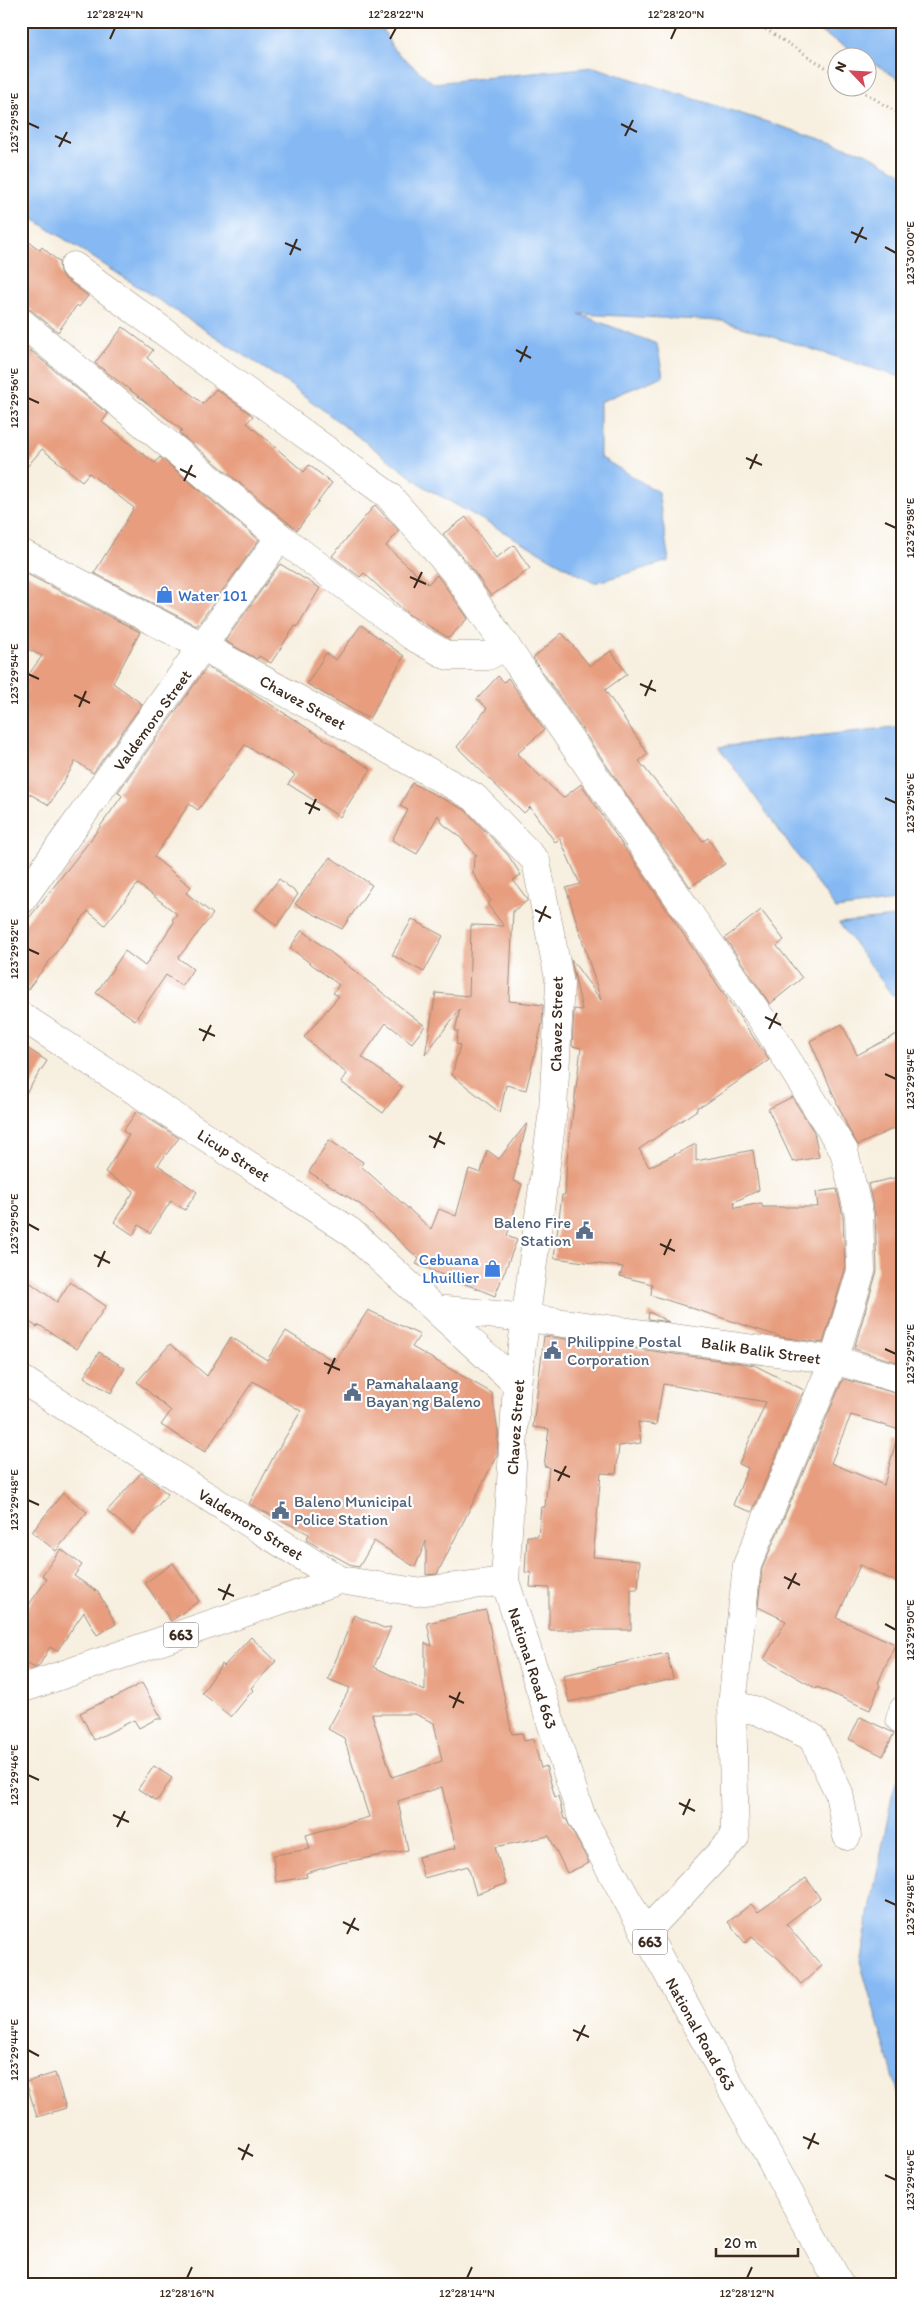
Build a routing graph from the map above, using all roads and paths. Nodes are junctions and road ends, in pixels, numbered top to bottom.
1 (753, 21) edge
2 (826, 68) edge
3 (873, 98) edge
4 (903, 116) edge
5 (74, 266) dead end
6 (21, 322) edge
7 (280, 537) junction
8 (21, 553) edge
9 (506, 646) junction
10 (204, 647) junction
11 (21, 901) edge
12 (21, 1016) edge
13 (436, 1310) junction
14 (527, 1318) junction
15 (834, 1360) junction
16 (21, 1379) edge
17 (903, 1380) edge
18 (518, 1384) junction
19 (340, 1580) junction
20 (506, 1581) junction
21 (21, 1689) edge
22 (732, 1705) junction
23 (847, 1836) dead end
24 (645, 1933) junction
25 (840, 2285) edge

1 - 2 path
3 - 4 path
5 - 9 street
6 - 7 street
7 - 9 street
7 - 10 street, Valdemoro Street
8 - 10 street, Chavez Street
9 - 15 street
10 - 11 street, Valdemoro Street
10 - 14 street, Chavez Street
12 - 13 street, Licup Street
13 - 14 street
13 - 18 street, Licup Street
14 - 15 street, Balik Balik Street
14 - 18 street, Chavez Street
15 - 17 street, Balik Balik Street
15 - 22 street
16 - 19 street, Valdemoro Street
18 - 20 street, Chavez Street
19 - 20 street, Valdemoro Street / 663
19 - 21 street, 663
20 - 24 street, National Road 663 / 663
22 - 23 street
22 - 24 street
24 - 25 street, National Road 663 / 663

